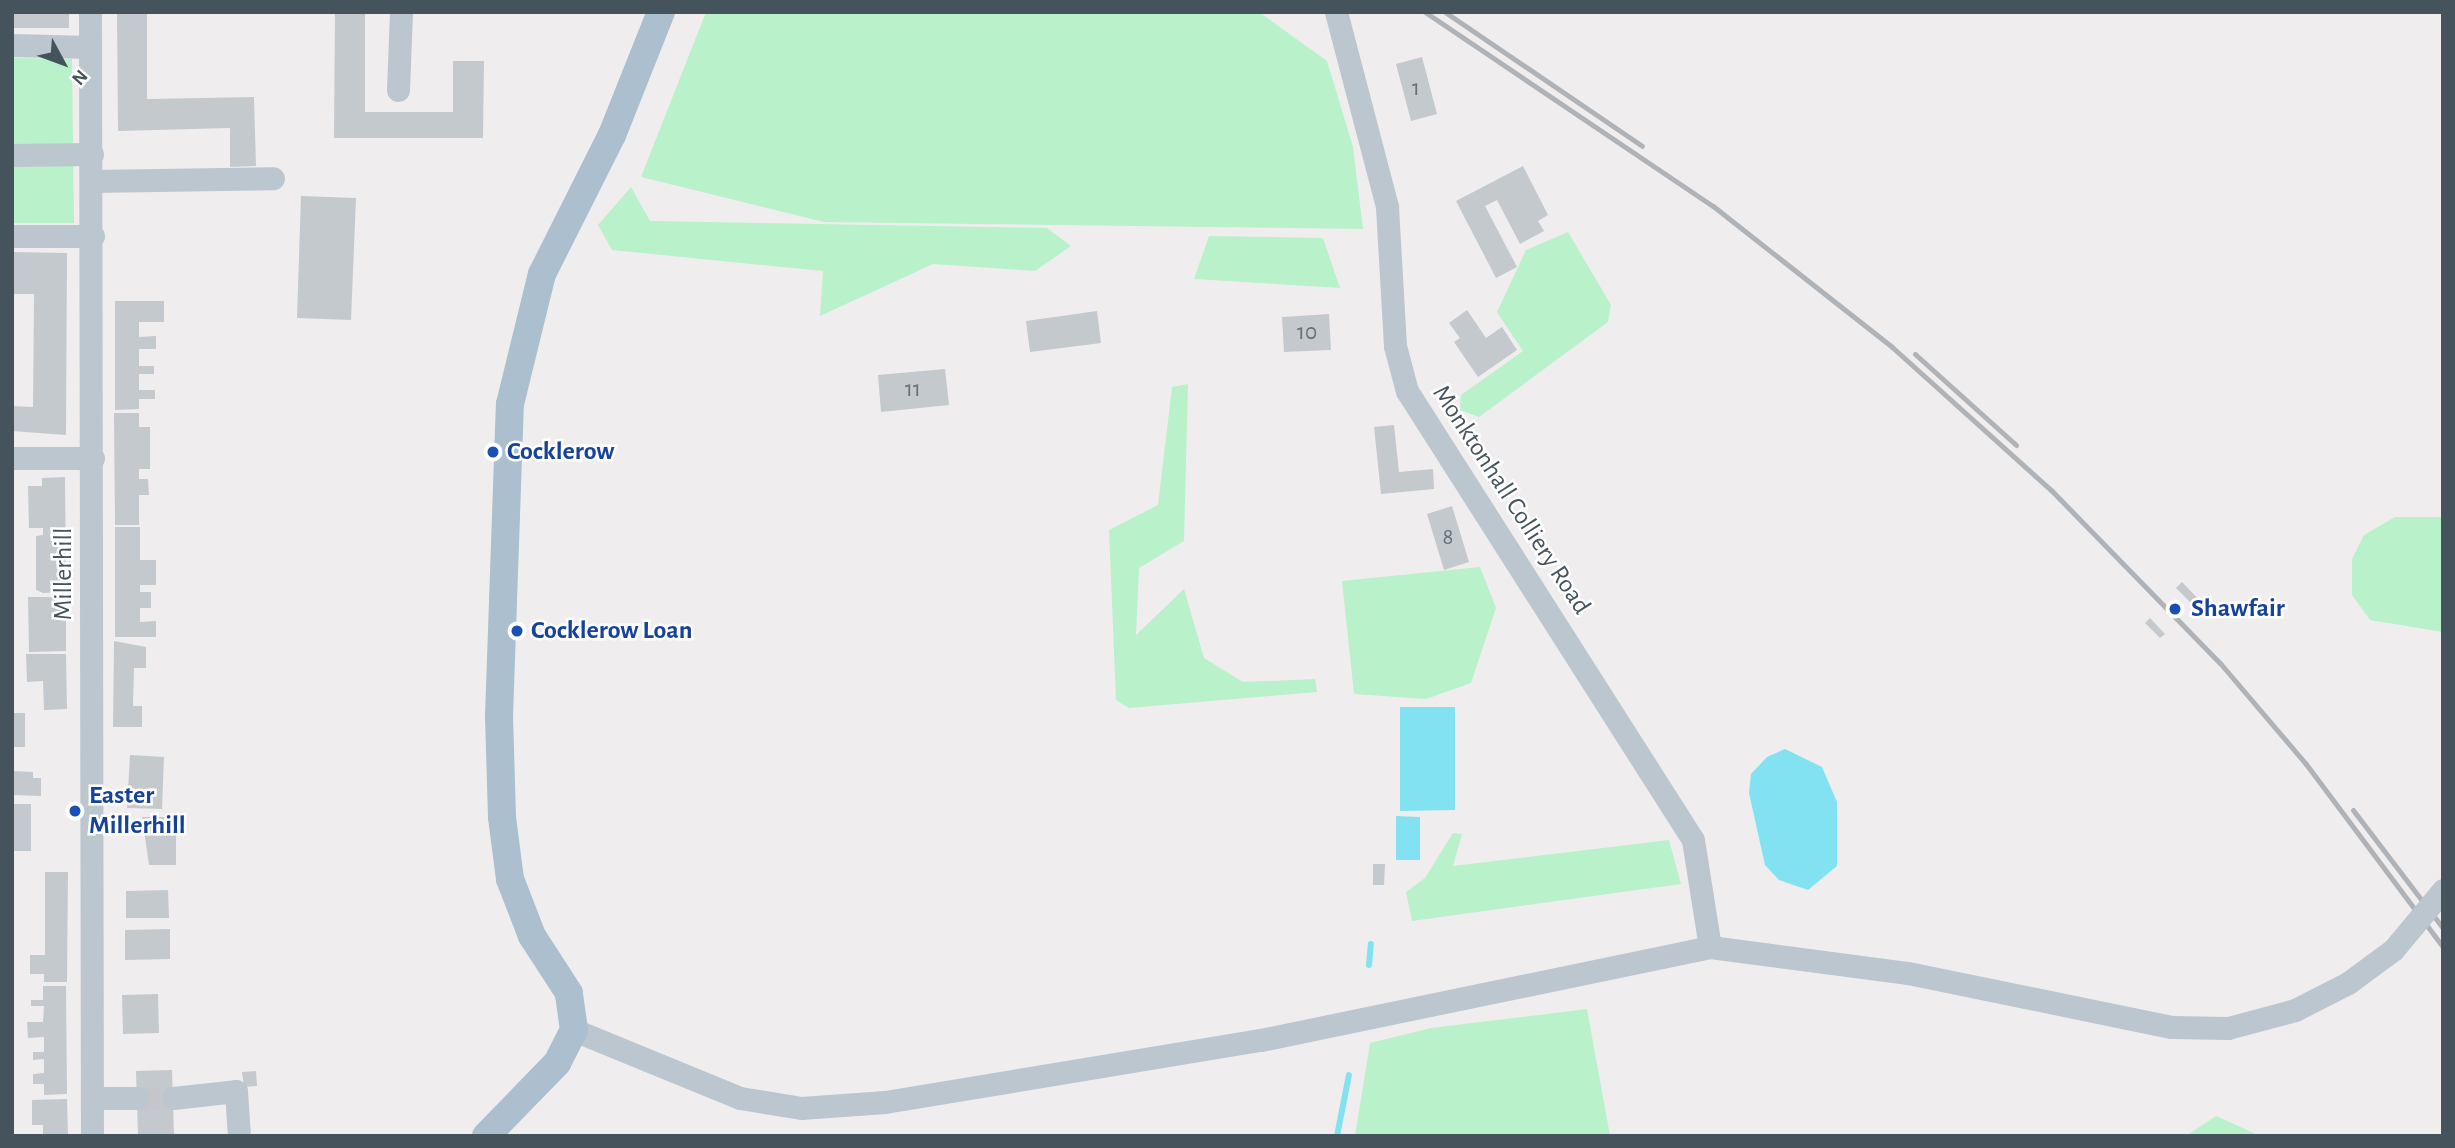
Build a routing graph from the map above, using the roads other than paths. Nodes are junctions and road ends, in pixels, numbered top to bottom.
1 (90, 12) edge
2 (401, 12) edge
3 (661, 12) edge
4 (1336, 12) edge
5 (12, 45) edge
6 (90, 47) junction
7 (398, 90) dead end
8 (92, 154) junction
9 (12, 155) edge
10 (274, 178) dead end
11 (92, 181) junction
12 (12, 236) edge
13 (93, 236) junction
14 (12, 458) edge
15 (93, 458) junction
16 (2443, 890) edge
17 (1710, 947) junction
18 (574, 1030) junction
19 (92, 1098) junction
20 (137, 1098) tunnel mouth
21 (173, 1098) tunnel mouth
22 (92, 1136) edge
23 (239, 1136) edge
24 (486, 1136) edge

1 - 6 street, Millerhill
2 - 7 street
3 - 18 main road
4 - 17 street, Monktonhall Colliery Road
5 - 6 street
6 - 8 street, Millerhill
8 - 9 street
8 - 11 street, Millerhill
10 - 11 street
11 - 13 street, Millerhill
12 - 13 street
13 - 15 street, Millerhill
14 - 15 street
15 - 19 street, Millerhill
16 - 17 street, bridge
17 - 18 street
18 - 24 main road
19 - 20 street
19 - 22 street, Millerhill
21 - 23 street

